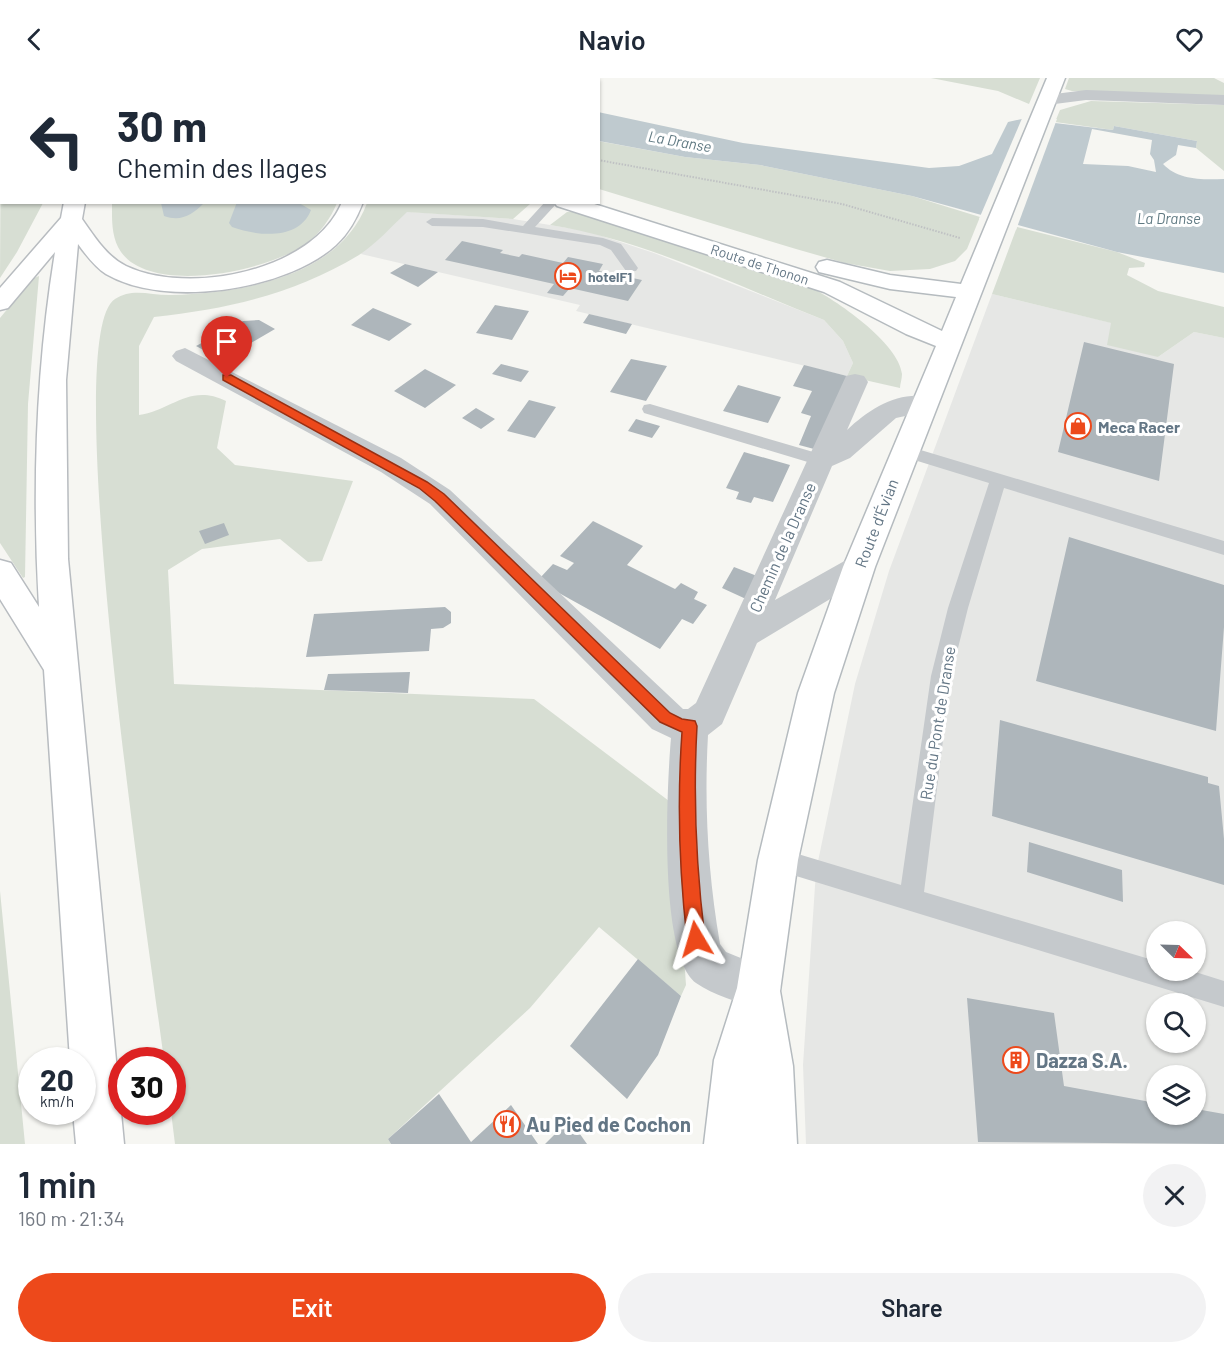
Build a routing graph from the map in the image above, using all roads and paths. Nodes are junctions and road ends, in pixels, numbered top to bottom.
1 (1056, 78) edge
2 (1224, 100) edge
3 (1051, 102) junction
4 (600, 160) edge
5 (600, 197) edge
6 (352, 204) edge
7 (550, 204) edge
8 (571, 204) edge
9 (73, 210) edge
10 (432, 222) dead end
11 (526, 230) junction
12 (991, 241) junction
13 (631, 268) dead end
14 (969, 292) junction
15 (0, 303) edge
16 (948, 342) junction
17 (185, 356) dead end
18 (855, 382) dead end
19 (924, 404) junction
20 (650, 409) dead end
21 (904, 451) junction
22 (821, 460) junction
23 (998, 480) junction
24 (1224, 548) edge
25 (859, 567) junction
26 (0, 572) edge
27 (744, 634) junction
28 (59, 666) junction
29 (690, 726) junction
30 (778, 860) junction
31 (911, 900) junction
32 (759, 988) junction
33 (1224, 994) edge
34 (100, 1144) edge
35 (728, 1144) edge
36 (773, 1144) edge

1 - 3 main road, Route d'Évian
2 - 3 street
3 - 12 main road, Route d'Évian
4 - 12 path
5 - 14 main road, Route de Thonon
6 - 9 main road
7 - 11 lane
8 - 16 main road, Route de Thonon
9 - 15 main road
9 - 28 main road
10 - 11 lane
11 - 13 lane
12 - 14 main road, Route d'Évian
14 - 16 main road, Route d'Évian
16 - 19 main road, Route d'Évian
17 - 29 street
18 - 22 street, Chemin de la Dranse
19 - 21 main road, Route d'Évian
19 - 22 street
20 - 22 lane
21 - 23 lane
21 - 25 main road, Route d'Évian
22 - 27 street, Chemin de la Dranse
23 - 24 lane
23 - 31 lane, Rue du Pont de Dranse
25 - 27 street, Chemin de la Dranse
25 - 30 main road, Route d'Évian
26 - 28 main road
27 - 29 street, Chemin de la Dranse
28 - 34 main road
29 - 32 street
30 - 31 lane
30 - 32 main road, Route d'Évian
31 - 33 lane
32 - 35 main road
32 - 36 main road

